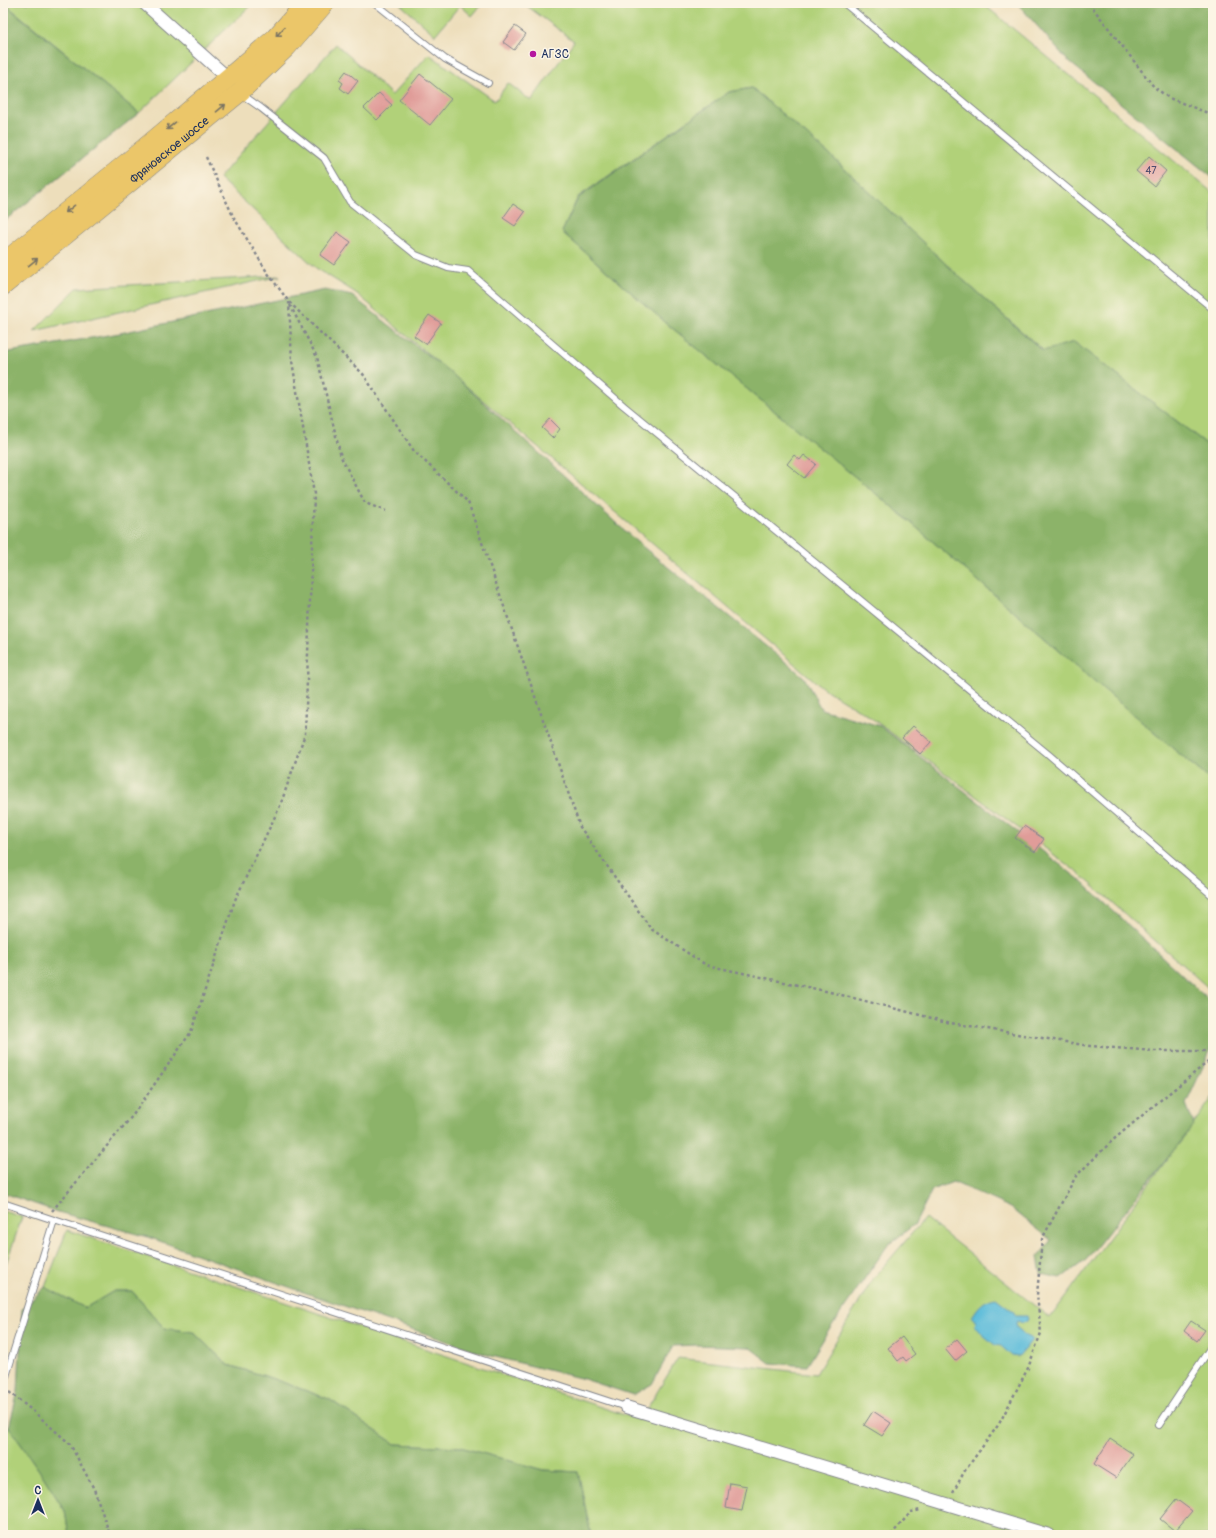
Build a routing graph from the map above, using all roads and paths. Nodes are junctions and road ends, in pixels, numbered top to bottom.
1 (144, 3) edge
2 (306, 3) edge
3 (325, 3) edge
4 (375, 3) edge
5 (844, 3) edge
6 (1089, 3) edge
7 (1206, 3) edge
8 (1213, 8) edge
9 (488, 83) dead end
10 (234, 86) junction
11 (1213, 115) edge
12 (206, 157) dead end
13 (3, 263) edge
14 (3, 286) edge
15 (289, 302) junction
16 (1213, 309) edge
17 (386, 511) dead end
18 (1213, 896) edge
19 (1213, 1051) edge
20 (1213, 1058) edge
21 (3, 1203) edge
22 (46, 1217) junction
23 (54, 1220) junction
24 (1213, 1344) edge
25 (3, 1387) edge
26 (626, 1407) joint
27 (1159, 1425) dead end
28 (947, 1504) junction
29 (110, 1535) edge
30 (891, 1535) edge
31 (1049, 1535) edge

1 - 10 street
2 -> 10 main road, Фряновское шоссе
3 - 10 main road, Фряновское шоссе
4 - 9 lane
5 - 16 lane
6 - 11 path
7 - 8 path
10 -> 13 main road, Фряновское шоссе
14 -> 10 main road, Фряновское шоссе
10 - 18 lane
12 - 15 path
15 - 17 path
15 - 19 path
15 - 22 path
20 - 28 path
21 - 22 lane
22 - 23 lane
23 - 25 lane
23 - 26 lane
24 - 27 lane
25 - 29 path
26 - 28 street
28 - 30 path
28 - 31 street

